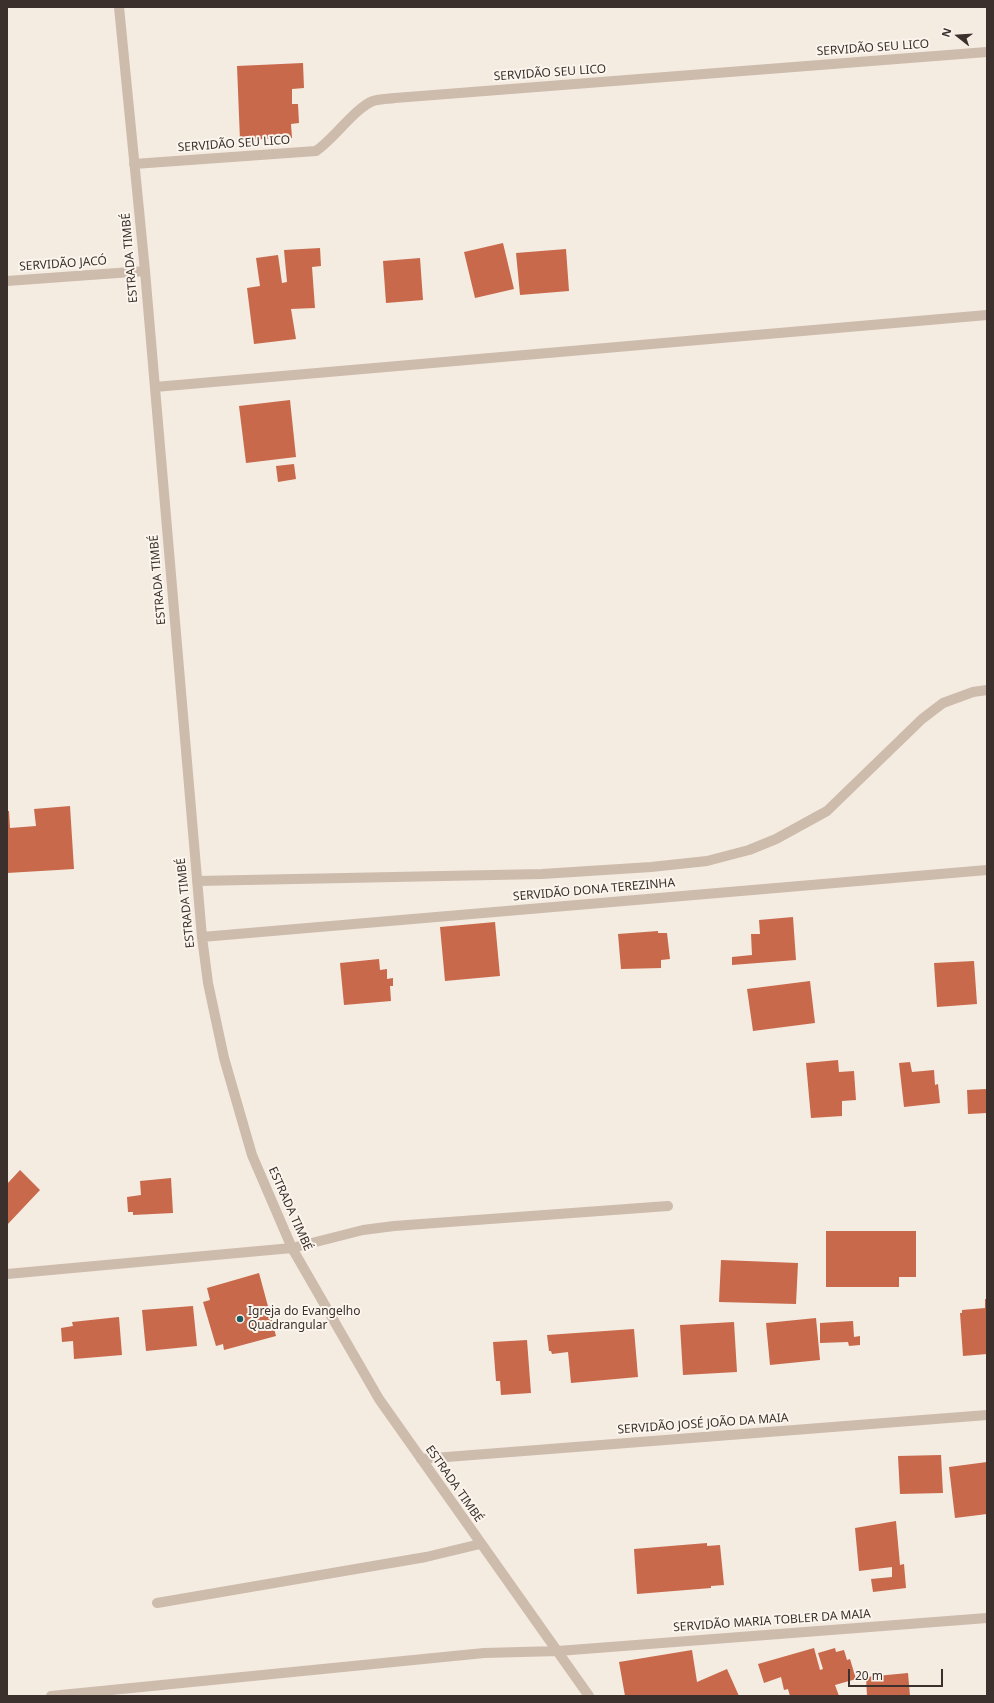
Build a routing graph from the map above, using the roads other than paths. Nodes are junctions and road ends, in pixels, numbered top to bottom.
1 (119, 7) edge
2 (987, 52) edge
3 (134, 164) junction
4 (145, 271) junction
5 (7, 281) edge
6 (987, 315) edge
7 (155, 387) junction
8 (987, 690) edge
9 (987, 870) edge
10 (197, 881) junction
11 (202, 937) junction
12 (668, 1206) dead end
13 (292, 1248) junction
14 (7, 1274) edge
15 (987, 1415) edge
16 (421, 1459) junction
17 (480, 1544) junction
18 (157, 1603) dead end
19 (987, 1618) edge
20 (558, 1651) junction
21 (51, 1696) edge
22 (589, 1696) edge

1 - 3 street, ESTRADA TIMBÉ
2 - 3 street, SERVIDÃO SEU LICO
3 - 4 street, ESTRADA TIMBÉ
4 - 5 street, SERVIDÃO JACÓ
4 - 7 street, ESTRADA TIMBÉ
6 - 7 street
7 - 10 street, ESTRADA TIMBÉ
8 - 10 street
9 - 11 street, SERVIDÃO DONA TEREZINHA
10 - 11 street, ESTRADA TIMBÉ
11 - 13 street, ESTRADA TIMBÉ
12 - 13 street
13 - 14 street
13 - 16 street, ESTRADA TIMBÉ
15 - 16 street, SERVIDÃO JOSÉ JOÃO DA MAIA
16 - 17 street, ESTRADA TIMBÉ
17 - 18 street
17 - 20 street, ESTRADA TIMBÉ
19 - 20 street, SERVIDÃO MARIA TOBLER DA MAIA
20 - 21 street, SERVIDÃO MARIA TOBLER DA MAIA
20 - 22 street, ESTRADA TIMBÉ

